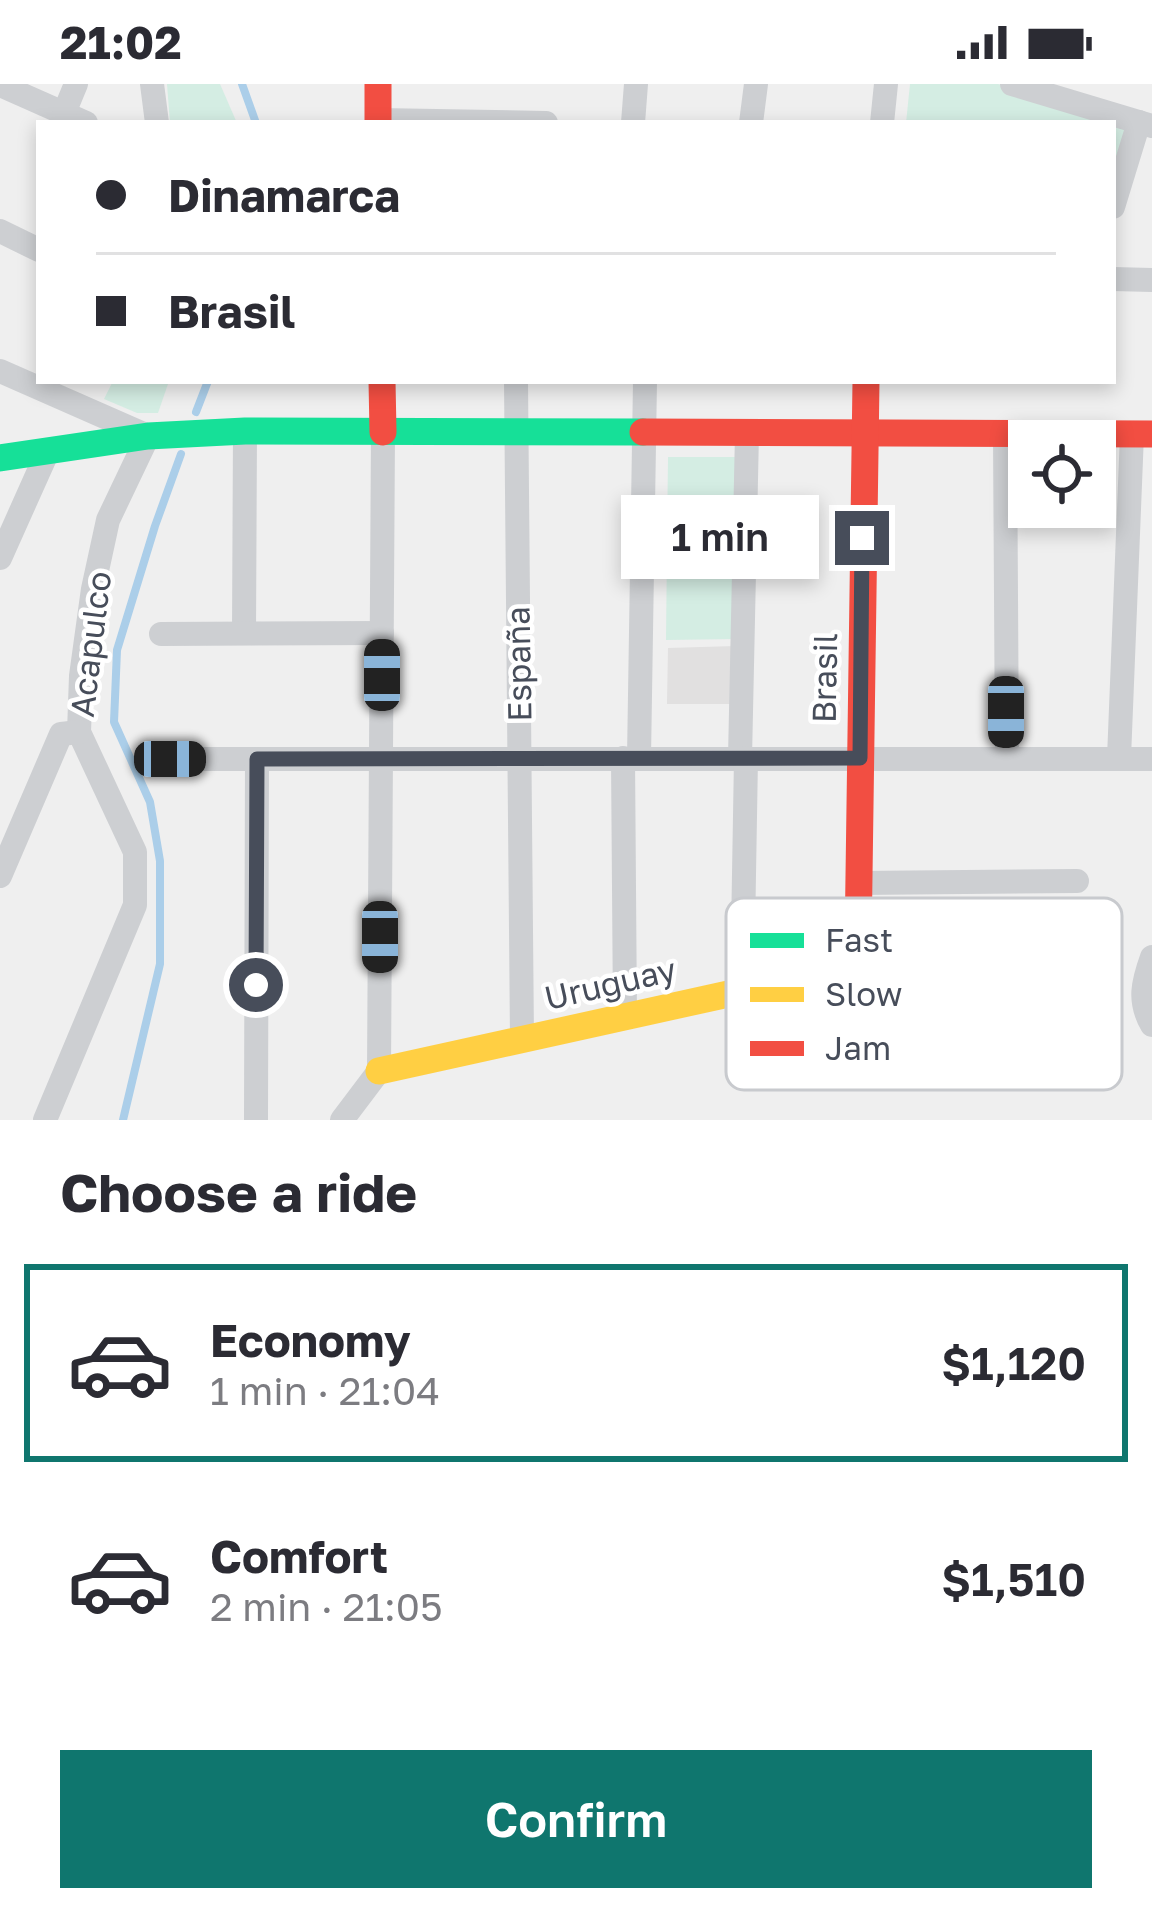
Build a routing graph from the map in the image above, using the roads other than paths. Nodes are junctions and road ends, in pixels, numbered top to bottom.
1 (76, 84) edge
2 (152, 84) edge
3 (378, 84) edge
4 (636, 84) edge
5 (756, 84) edge
6 (886, 84) edge
7 (1012, 84) edge
8 (0, 85) edge
9 (75, 118) edge
10 (158, 120) edge
11 (378, 120) edge
12 (633, 120) edge
13 (751, 120) edge
14 (882, 120) edge
15 (1145, 124) edge
16 (1116, 199) edge
17 (0, 231) edge
18 (36, 249) edge
19 (1116, 279) edge
20 (1152, 280) edge
21 (0, 371) edge
22 (382, 384) edge
23 (516, 384) edge
24 (645, 384) edge
25 (866, 384) edge
26 (245, 431) junction
27 (383, 432) junction
28 (515, 433) junction
29 (643, 433) junction
30 (747, 433) junction
31 (863, 433) junction
32 (1005, 434) junction
33 (1142, 434) edge
34 (148, 436) junction
35 (46, 453) junction
36 (0, 458) edge
37 (0, 558) edge
38 (244, 633) junction
39 (161, 634) dead end
40 (382, 634) junction
41 (79, 732) junction
42 (519, 758) junction
43 (631, 758) junction
44 (743, 758) junction
45 (860, 758) junction
46 (1006, 758) junction
47 (1119, 758) junction
48 (170, 759) dead end
49 (257, 759) junction
50 (381, 759) junction
51 (1152, 759) edge
52 (0, 875) edge
53 (1077, 881) dead end
54 (859, 884) junction
55 (742, 898) edge
56 (859, 898) edge
57 (1152, 957) edge
58 (726, 994) edge
59 (625, 1016) junction
60 (1152, 1025) edge
61 (522, 1040) junction
62 (379, 1071) junction
63 (45, 1120) edge
64 (256, 1120) edge
65 (342, 1120) edge

1 - 9 street
2 - 10 street
3 - 11 street
4 - 12 street
5 - 13 street
6 - 14 street
7 - 15 street
8 - 9 street
15 - 16 street
17 - 18 street
19 - 20 street
21 - 34 street
22 - 27 street
23 - 28 street, España
24 - 29 street
25 - 31 street, Brasil
26 - 27 street
26 - 34 street
26 - 38 street
27 - 28 street
27 - 40 street
28 - 29 street
28 - 42 street, España
29 - 30 street
29 - 43 street
30 - 31 street
30 - 44 street
31 - 32 street
31 - 45 street, Brasil
32 - 33 street
32 - 46 street
33 - 47 street
34 - 35 street
34 - 41 street, Acapulco
35 - 36 street
35 - 37 street
38 - 39 street
38 - 40 street
40 - 50 street
41 - 52 street
41 - 63 street, Acapulco
42 - 43 street
42 - 50 street
42 - 61 street, España
43 - 44 street
43 - 59 street
44 - 45 street
44 - 55 street
45 - 46 street
45 - 54 street, Brasil
46 - 47 street
47 - 51 street
48 - 49 street
49 - 50 street
49 - 64 street
50 - 62 street
53 - 54 street
54 - 56 street, Brasil
57 - 60 street
58 - 59 street, Uruguay
59 - 61 street, Uruguay
61 - 62 street, Uruguay
62 - 65 street

